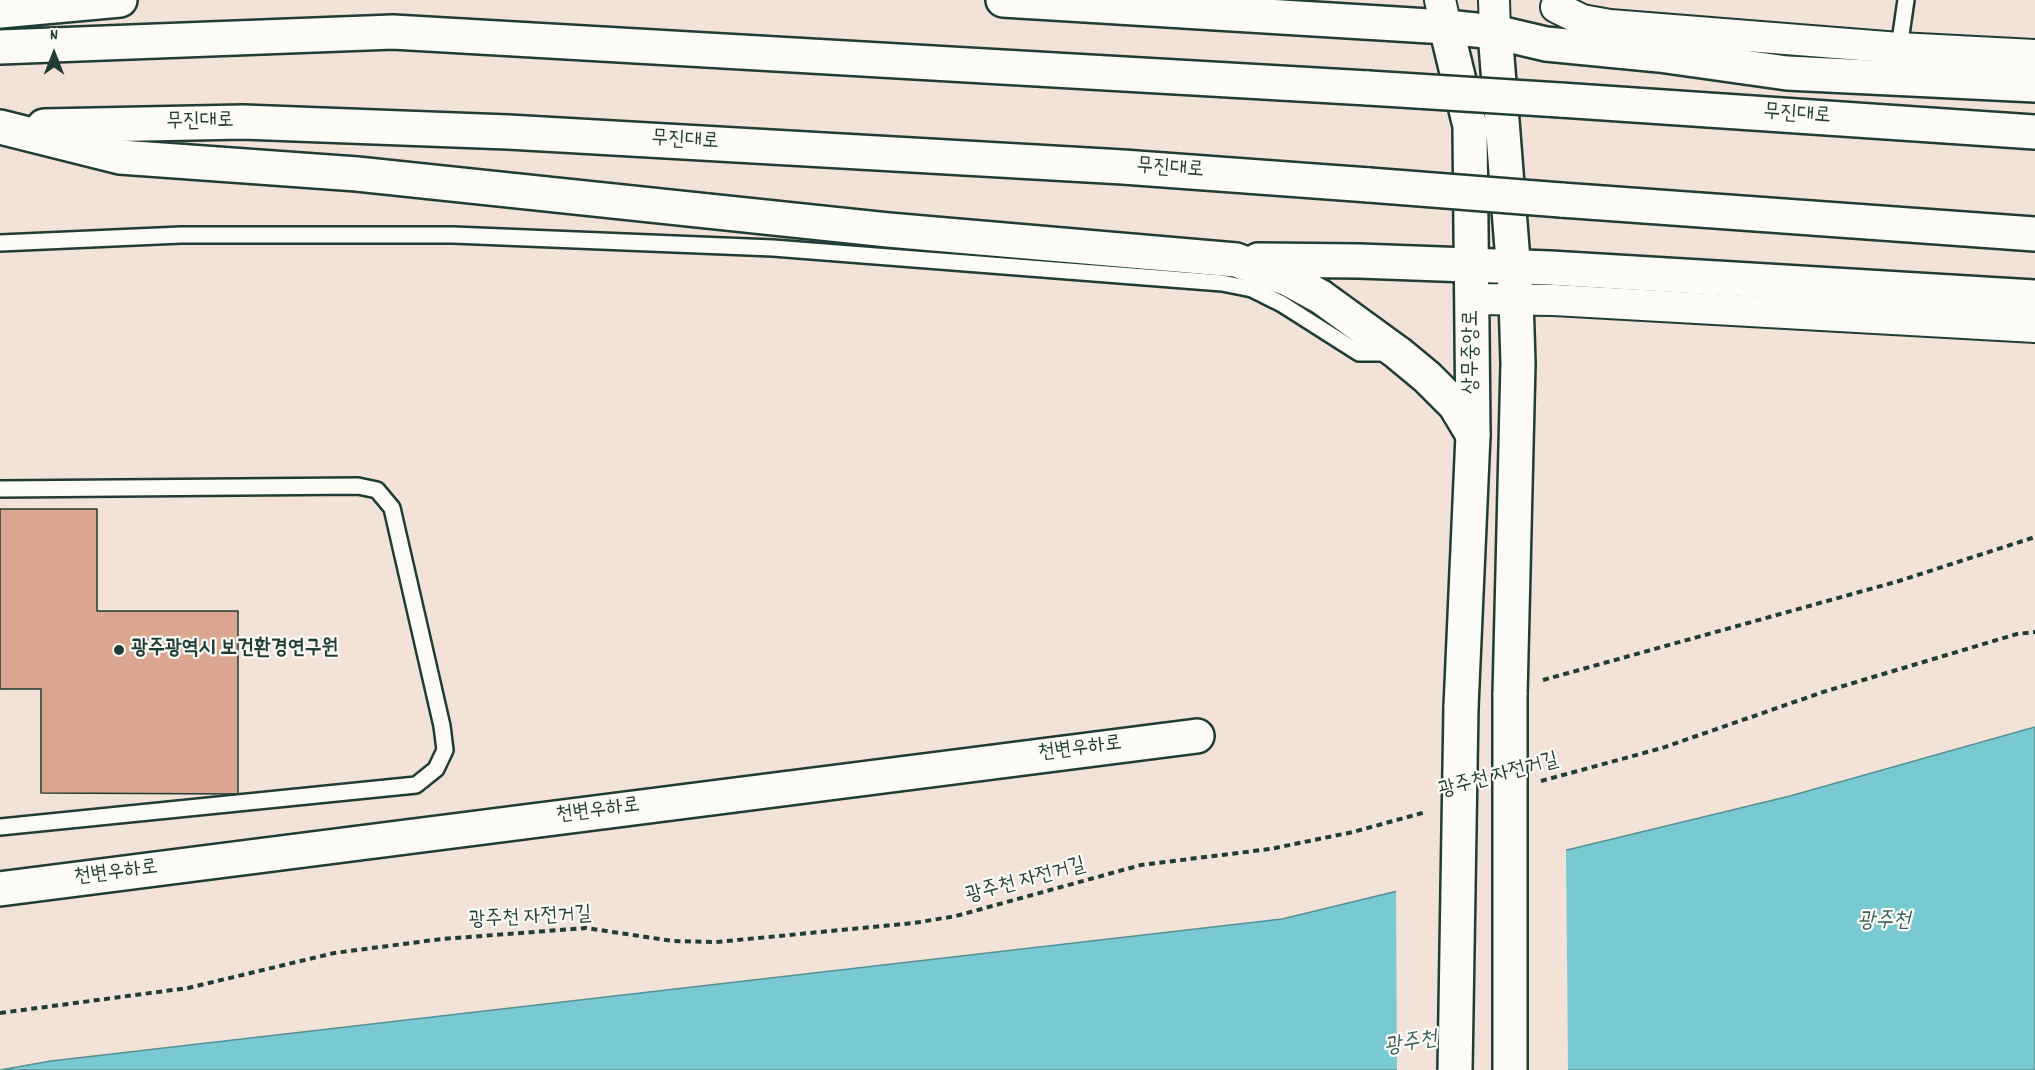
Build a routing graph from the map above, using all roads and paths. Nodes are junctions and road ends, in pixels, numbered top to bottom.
1 (120, 0) edge
2 (1003, 0) edge
3 (1189, 0) edge
4 (1336, 0) edge
5 (1494, 0) edge
6 (1906, 0) edge
7 (1553, 3) edge
8 (0, 11) edge
9 (1443, 14) edge
10 (1306, 18) junction
11 (1495, 32) junction
12 (0, 47) edge
13 (1598, 48) junction
14 (1899, 48) junction
15 (2035, 56) edge
16 (2035, 85) edge
17 (0, 127) edge
18 (2035, 132) edge
19 (2033, 235) edge
20 (0, 243) edge
21 (1236, 260) junction
22 (1473, 267) junction
23 (1516, 283) junction
24 (2035, 297) edge
25 (1473, 299) junction
26 (2035, 327) edge
27 (1398, 353) junction
28 (1473, 435) junction
29 (0, 489) edge
30 (2035, 537) edge
31 (2035, 632) edge
32 (1542, 680) dead end
33 (1197, 735) dead end
34 (1536, 782) dead end
35 (1433, 810) dead end
36 (0, 827) edge
37 (0, 889) edge
38 (0, 1013) edge
39 (1455, 1070) edge
40 (1510, 1070) edge

1 - 8 main road
2 - 10 main road
3 - 10 lane
4 - 10 main road
5 - 11 street, 상무중앙로
6 - 14 lane
7 - 13 street
7 - 14 street
9 - 10 main road
9 - 11 main road
9 - 22 main road, 상무중앙로
11 - 13 main road
11 - 23 main road, 상무중앙로
12 - 18 main road, 무진대로, bridge
13 - 16 main road
14 - 15 street
17 - 19 main road, 무진대로, bridge
17 - 21 main road
20 - 27 lane
21 - 22 main road
21 - 27 main road
22 - 23 main road
22 - 25 main road, 상무중앙로
23 - 24 main road
23 - 25 street
23 - 26 street
23 - 40 main road, 상무중앙로, bridge
25 - 28 main road, 상무중앙로
27 - 28 main road
28 - 39 main road, 상무중앙로, bridge
29 - 36 lane
30 - 32 path
31 - 34 path, 광주천 자전거길
33 - 37 main road, 천변우하로
35 - 38 path, 광주천 자전거길

